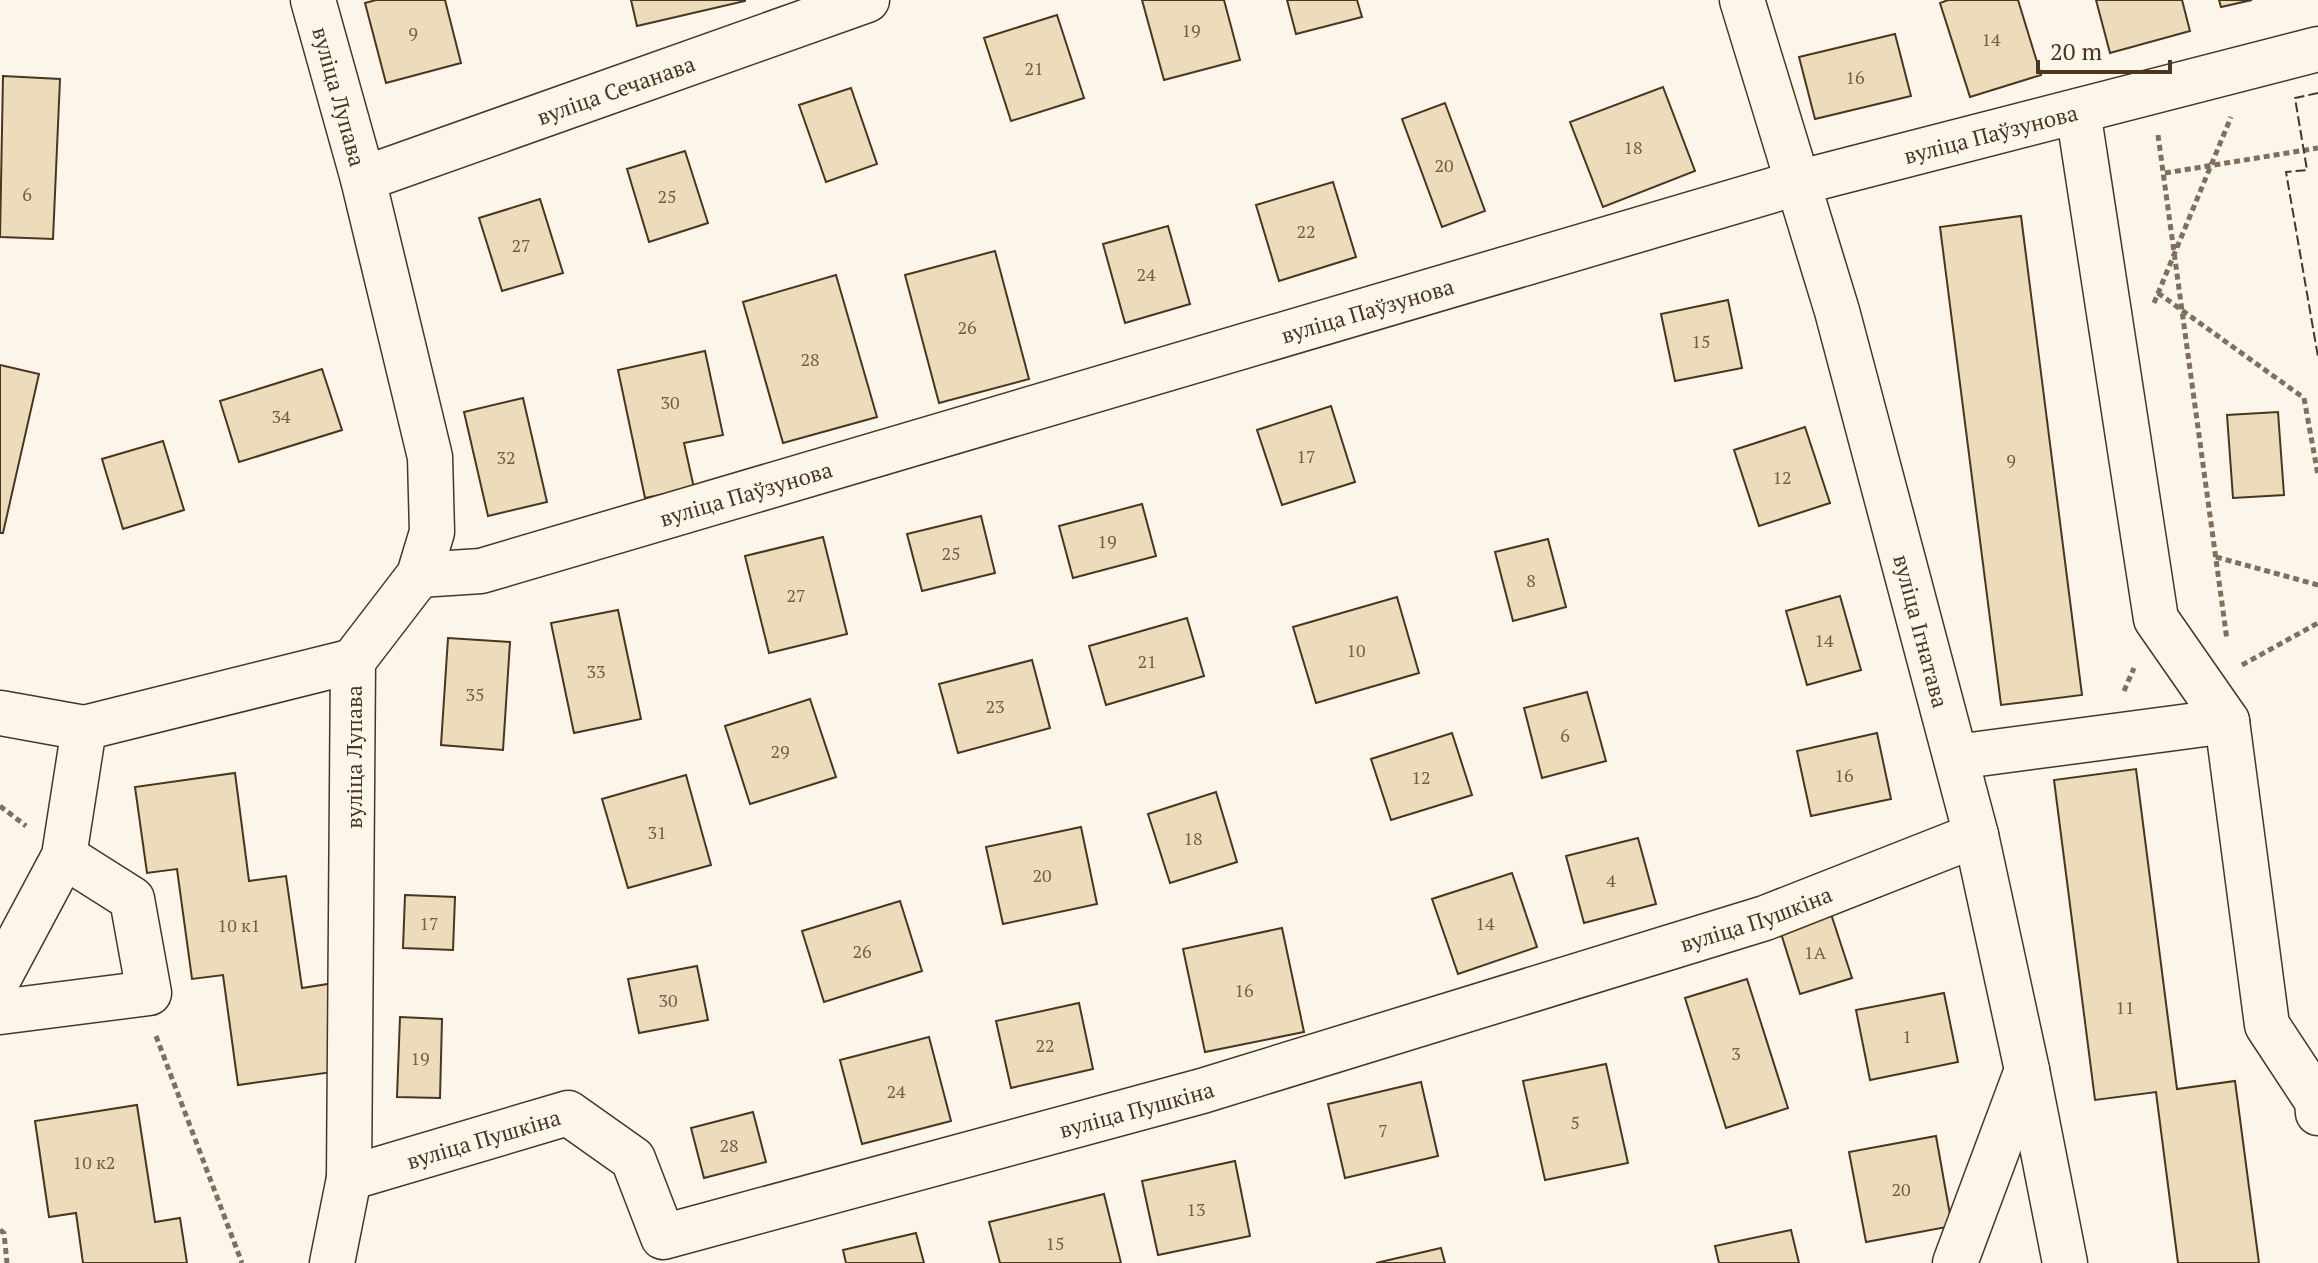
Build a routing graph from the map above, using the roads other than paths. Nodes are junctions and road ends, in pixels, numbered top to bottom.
1 (313, 0) edge
2 (867, 0) edge
3 (1742, 0) edge
4 (800, 10) edge
5 (2318, 49) edge
6 (2078, 111) junction
7 (363, 179) junction
8 (1797, 183) junction
9 (419, 575) junction
10 (353, 661) junction
11 (0, 713) edge
12 (2227, 721) junction
13 (84, 728) junction
14 (1956, 757) junction
15 (1976, 835) junction
16 (64, 856) junction
17 (0, 976) edge
18 (0, 1012) edge
19 (2027, 1070) junction
20 (2318, 1113) edge
21 (349, 1178) junction
22 (332, 1263) edge
23 (1955, 1263) edge
24 (2065, 1263) edge

1 - 7 street, вуліца Лупава
2 - 4 street, вуліца Сечанава
3 - 8 street, вуліца Ігнатава
4 - 7 street, вуліца Сечанава
5 - 6 street, вуліца Паўзунова
6 - 8 street, вуліца Паўзунова
6 - 12 street
7 - 9 street, вуліца Лупава
8 - 9 street, вуліца Паўзунова
8 - 14 street, вуліца Ігнатава
9 - 10 street, вуліца Лупава
10 - 13 street
10 - 21 street, вуліца Лупава
11 - 13 street
12 - 14 street
12 - 20 street
13 - 16 street
14 - 15 street, вуліца Ігнатава
15 - 19 street, вуліца Ігнатава
15 - 21 street, вуліца Пушкіна
16 - 17 street
16 - 18 street
19 - 23 street
19 - 24 street, вуліца Ігнатава
21 - 22 street, вуліца Лупава

